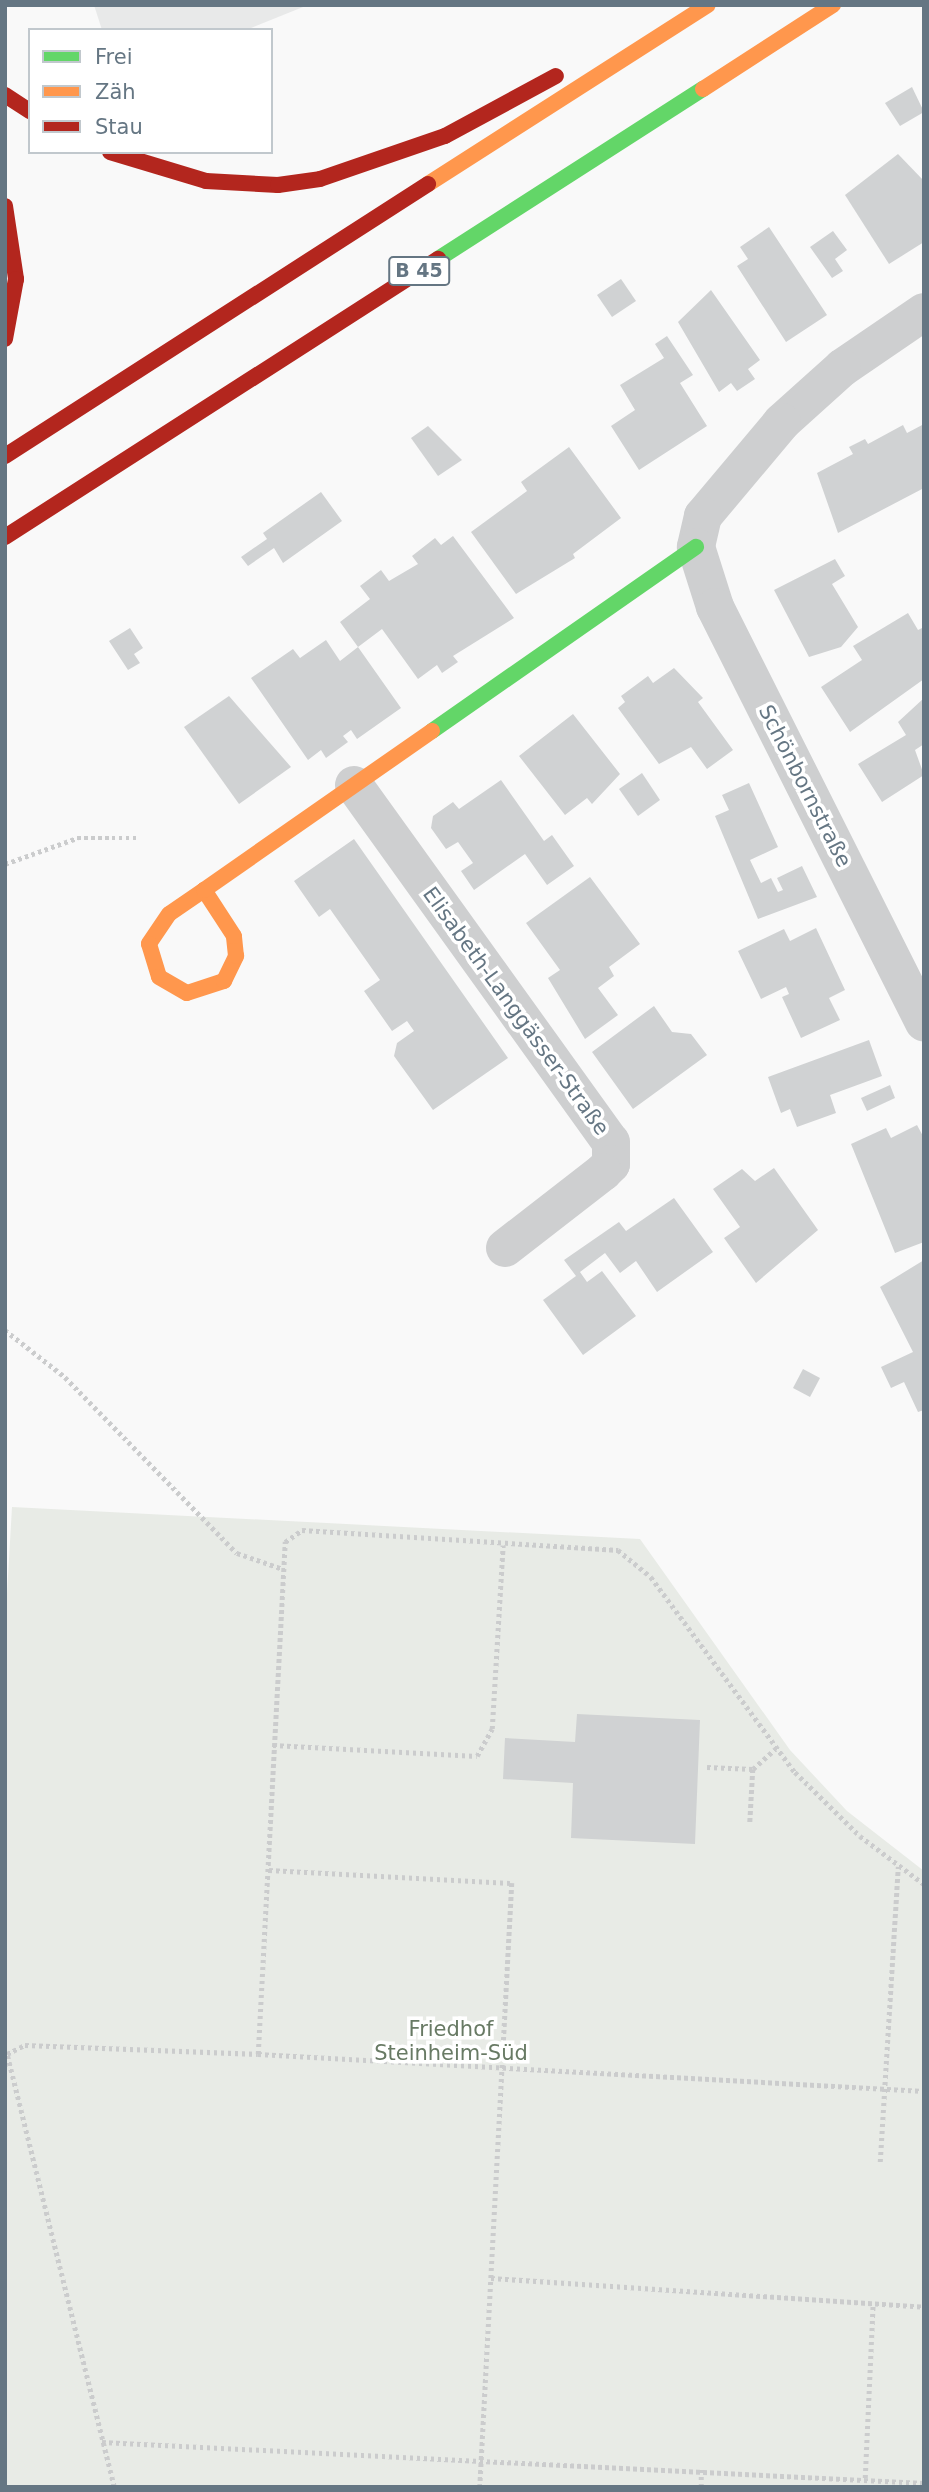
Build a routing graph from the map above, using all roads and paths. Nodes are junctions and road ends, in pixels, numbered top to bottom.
1 (708, 5) edge
2 (833, 5) edge
3 (692, 16) junction
4 (5, 95) edge
5 (28, 110) edge
6 (117, 154) edge
7 (5, 206) edge
8 (924, 312) edge
9 (5, 339) edge
10 (5, 456) edge
11 (5, 537) edge
12 (696, 547) junction
13 (354, 785) junction
14 (140, 838) dead end
15 (5, 864) edge
16 (204, 890) junction
17 (924, 1022) edge
18 (505, 1248) dead end
19 (5, 1331) edge
20 (503, 1545) junction
21 (283, 1569) junction
22 (273, 1745) junction
23 (775, 1749) junction
24 (707, 1767) dead end
25 (753, 1769) junction
26 (750, 1822) dead end
27 (898, 1866) junction
28 (269, 1870) junction
29 (924, 1884) edge
30 (258, 2054) junction
31 (503, 2069) junction
32 (883, 2090) junction
33 (924, 2091) edge
34 (880, 2162) dead end
35 (491, 2278) junction
36 (873, 2304) junction
37 (924, 2307) edge
38 (102, 2442) junction
39 (482, 2457) junction
40 (701, 2469) junction
41 (865, 2478) junction
42 (924, 2483) edge
43 (114, 2487) edge
44 (480, 2487) edge
45 (701, 2487) edge

1 - 3 main road
2 - 11 main road, B 45
3 - 6 main road
3 - 10 main road
4 - 5 main road
7 - 9 main road
8 - 12 street
12 - 13 main road
12 - 17 street, Schönbornstraße
13 - 16 main road
13 - 18 street, Elisabeth-Langgässer-Straße
14 - 15 path
16 - 16 main road
19 - 21 path
20 - 21 path
20 - 22 path
20 - 23 path
21 - 22 path
22 - 28 path
23 - 25 path
23 - 27 path
24 - 25 path
25 - 26 path
27 - 29 path
27 - 32 path
28 - 30 path
28 - 31 path
30 - 31 path
30 - 38 path
31 - 32 path
31 - 35 path
32 - 33 path
32 - 34 path
35 - 36 path
35 - 39 path
36 - 37 path
36 - 41 path
38 - 39 path
38 - 43 path
39 - 40 path
39 - 44 path
40 - 41 path
40 - 45 path
41 - 42 path

